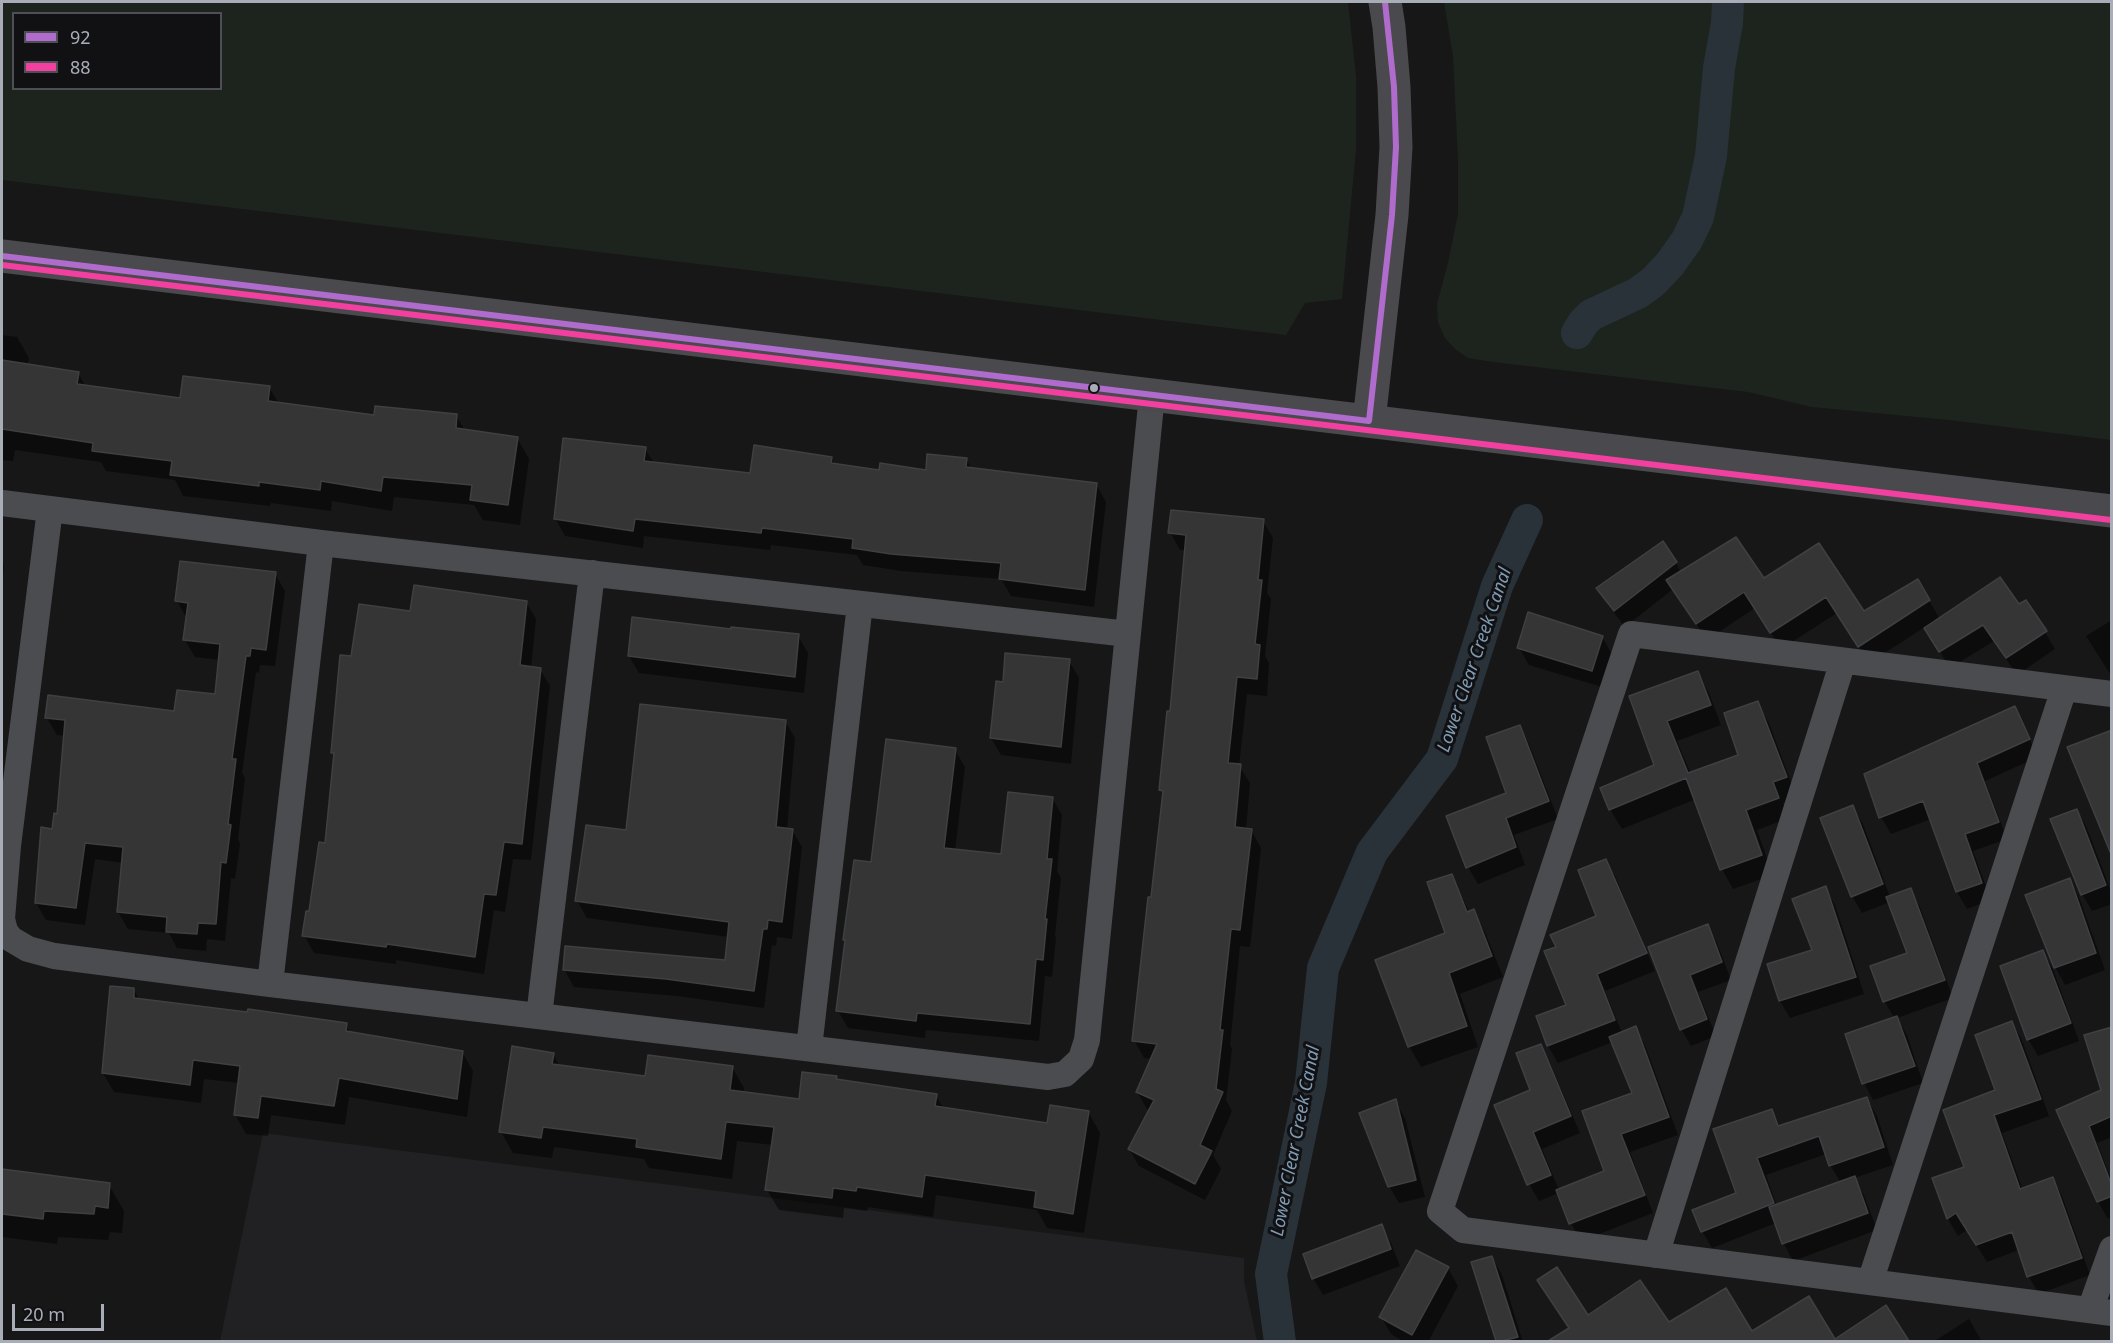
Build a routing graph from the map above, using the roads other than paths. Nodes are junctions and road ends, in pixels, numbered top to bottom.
1 (1385, 2) edge
2 (2, 256) edge
3 (1152, 395) junction
4 (1369, 421) junction
5 (2, 503) edge
6 (50, 509) junction
7 (2112, 511) edge
8 (321, 543) junction
9 (591, 573) junction
10 (860, 604) junction
11 (1128, 634) junction
12 (1843, 661) junction
13 (2064, 688) junction
14 (2112, 694) edge
15 (5, 846) edge
16 (270, 984) junction
17 (540, 1016) junction
18 (809, 1048) junction
19 (2112, 1250) edge
20 (1656, 1255) junction
21 (1870, 1282) junction
22 (2101, 1312) edge

1 - 4 main road
2 - 3 main road
3 - 4 main road
3 - 11 street
4 - 7 main road
5 - 6 street
6 - 8 street
6 - 15 street
8 - 9 street
8 - 16 street
9 - 10 street
9 - 17 street
10 - 11 street
10 - 18 street
11 - 18 street
12 - 13 street
12 - 20 street
12 - 20 street
13 - 14 street
13 - 21 street
15 - 16 street
16 - 17 street
17 - 18 street
19 - 22 street
20 - 21 street
21 - 22 street

